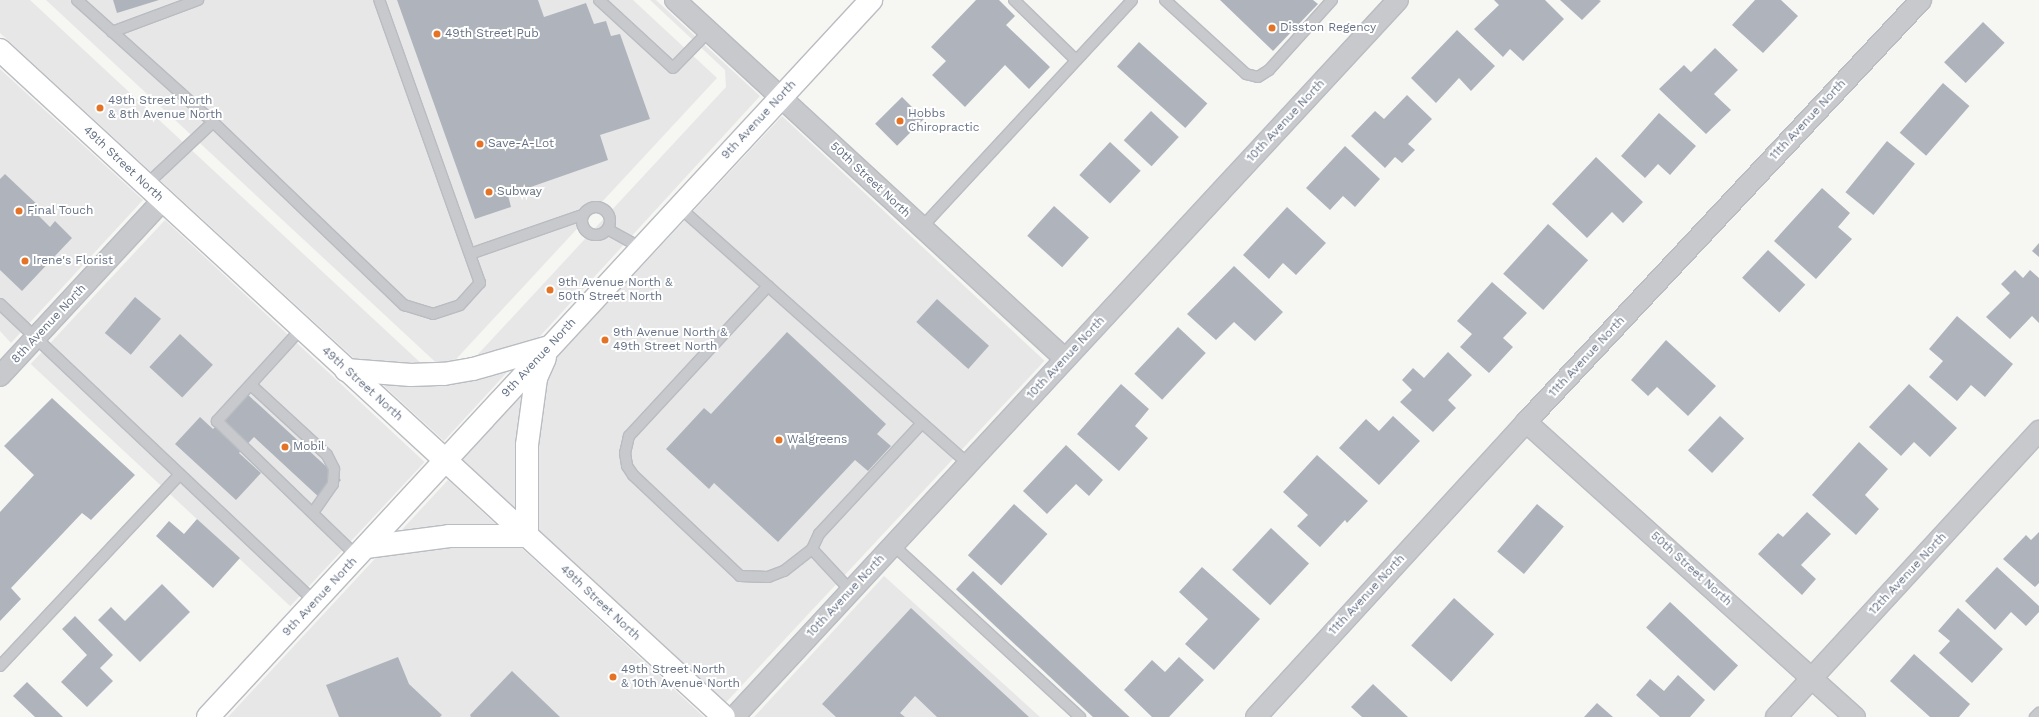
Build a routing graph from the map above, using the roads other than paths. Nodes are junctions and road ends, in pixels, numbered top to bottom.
1 (76, 0) edge
2 (198, 0) edge
3 (379, 0) edge
4 (599, 0) edge
5 (675, 0) edge
6 (871, 0) edge
7 (1014, 0) edge
8 (1132, 0) edge
9 (1165, 0) edge
10 (1332, 0) edge
11 (1398, 0) edge
12 (1920, 0) edge
13 (112, 32) junction
14 (708, 32) junction
15 (0, 50) edge
16 (1076, 60) junction
17 (780, 97) junction
18 (213, 122) junction
19 (146, 185) junction
20 (163, 200) junction
21 (679, 207) junction
22 (582, 215) junction
23 (922, 227) junction
24 (609, 230) junction
25 (641, 248) junction
26 (470, 254) junction
27 (768, 286) junction
28 (0, 304) edge
29 (301, 329) junction
30 (36, 337) junction
31 (549, 347) junction
32 (1065, 359) junction
33 (346, 370) junction
34 (0, 376) edge
35 (251, 385) junction
36 (1526, 422) junction
37 (922, 423) junction
38 (2039, 431) edge
39 (445, 461) junction
40 (968, 464) junction
41 (180, 474) junction
42 (313, 513) junction
43 (527, 536) junction
44 (893, 545) junction
45 (812, 549) junction
46 (362, 552) junction
47 (851, 591) junction
48 (315, 602) junction
49 (0, 666) edge
50 (1812, 678) junction
51 (2039, 713) edge
52 (208, 717) edge
53 (724, 717) edge
54 (734, 717) edge
55 (1080, 717) edge
56 (1256, 717) edge
57 (1776, 717) edge
58 (1855, 717) edge
59 (2035, 717) edge

1 - 13 lane
2 - 13 lane
3 - 26 lane
4 - 14 lane
5 - 14 street, 50th Street North
6 - 17 main road, 9th Avenue North
7 - 16 lane
8 - 16 lane
9 - 10 lane
11 - 32 street, 10th Avenue North
12 - 36 street, 11th Avenue North
13 - 18 lane
14 - 17 street, 50th Street North
15 - 19 main road, 49th Street North
16 - 23 lane
17 - 21 main road, 9th Avenue North
17 - 23 street, 50th Street North
18 - 19 lane
18 - 26 lane
19 - 20 main road, 49th Street North
20 - 29 main road, 49th Street North
20 - 30 street, 8th Avenue North
21 - 25 main road, 9th Avenue North
21 - 27 lane
22 - 24 lane
22 - 24 lane
22 - 26 lane
23 - 32 street, 50th Street North
24 - 25 lane
25 - 31 main road, 9th Avenue North
27 - 37 lane
27 - 45 lane
28 - 30 lane
29 - 33 main road, 49th Street North
29 - 35 lane
30 - 34 street, 8th Avenue North
30 - 41 lane
31 - 33 main road
31 - 39 main road, 9th Avenue North
31 - 43 main road
32 - 40 street, 10th Avenue North
33 - 39 main road, 49th Street North
35 - 42 lane
35 - 42 lane
36 - 50 street, 50th Street North
36 - 56 street, 11th Avenue North
37 - 40 lane
37 - 45 lane
38 - 50 street, 12th Avenue North
39 - 43 main road, 49th Street North
39 - 46 main road, 9th Avenue North
40 - 44 street, 10th Avenue North
41 - 48 lane
41 - 49 lane
42 - 46 lane
43 - 46 main road
43 - 53 main road, 49th Street North
44 - 47 street, 10th Avenue North
44 - 55 lane
45 - 47 lane
46 - 48 main road, 9th Avenue North
47 - 54 street, 10th Avenue North
48 - 52 main road, 9th Avenue North
50 - 57 street, 12th Avenue North
50 - 58 street, 50th Street North
51 - 59 lane

